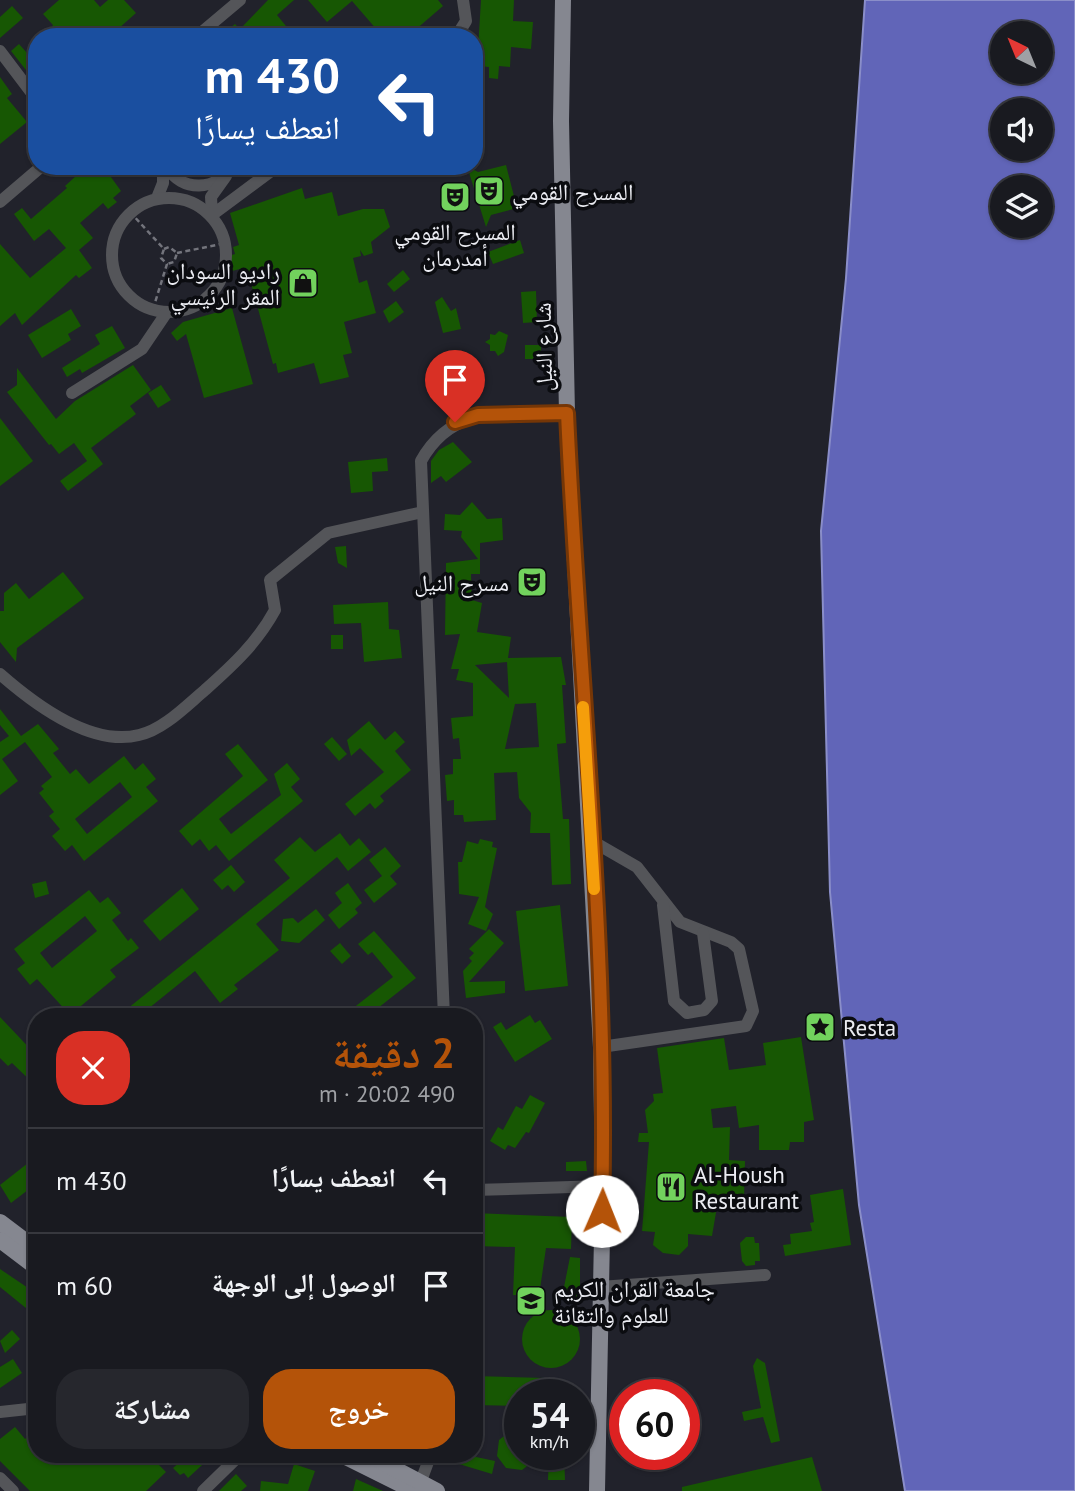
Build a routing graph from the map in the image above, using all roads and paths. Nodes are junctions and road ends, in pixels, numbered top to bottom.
1 (240, 0) edge
2 (463, 0) edge
3 (563, 0) edge
4 (207, 28) edge
5 (462, 28) edge
6 (0, 51) edge
7 (28, 88) edge
8 (32, 175) edge
9 (163, 175) edge
10 (173, 175) edge
11 (224, 175) edge
12 (226, 175) edge
13 (266, 175) edge
14 (157, 198) junction
15 (0, 202) edge
16 (130, 212) junction
17 (212, 215) junction
18 (226, 243) junction
19 (164, 249) junction
20 (177, 253) junction
21 (167, 264) junction
22 (153, 310) junction
23 (167, 312) junction
24 (72, 393) dead end
25 (567, 413) junction
26 (423, 512) junction
27 (0, 674) edge
28 (592, 841) junction
29 (663, 901) junction
30 (703, 933) junction
31 (444, 1008) edge
32 (601, 1048) junction
33 (603, 1186) junction
34 (483, 1190) edge
35 (0, 1222) edge
36 (0, 1240) edge
37 (28, 1243) edge
38 (28, 1261) edge
39 (765, 1275) dead end
40 (600, 1287) junction
41 (28, 1409) edge
42 (0, 1412) edge
43 (232, 1463) edge
44 (355, 1463) edge
45 (381, 1463) edge
46 (427, 1463) edge
47 (0, 1478) edge
48 (393, 1486) edge
49 (417, 1486) edge
50 (13, 1491) edge
51 (203, 1491) edge
52 (437, 1491) edge
53 (597, 1491) edge

1 - 4 street
2 - 5 street
3 - 25 main road, شارع النيل
6 - 7 street
8 - 15 street
9 - 14 street
10 - 11 street
12 - 17 street
13 - 17 street
14 - 16 street
14 - 17 street
16 - 19 path
16 - 22 street
17 - 18 street
18 - 20 path
18 - 23 street
19 - 20 path
19 - 21 path
20 - 21 path
21 - 22 path
22 - 23 street
23 - 24 street
25 - 26 street
25 - 28 main road, شارع النيل
26 - 27 street
26 - 31 street
28 - 29 street
28 - 32 main road, شارع النيل
29 - 30 street
29 - 30 street
30 - 32 street
32 - 33 main road, شارع النيل
33 - 34 street
33 - 40 main road, شارع النيل
35 - 37 main road
36 - 38 main road
39 - 40 street
40 - 53 main road, شارع النيل
41 - 42 street
43 - 51 street
44 - 48 main road
45 - 49 main road
46 - 49 street
47 - 50 street
48 - 49 main road
49 - 52 main road

